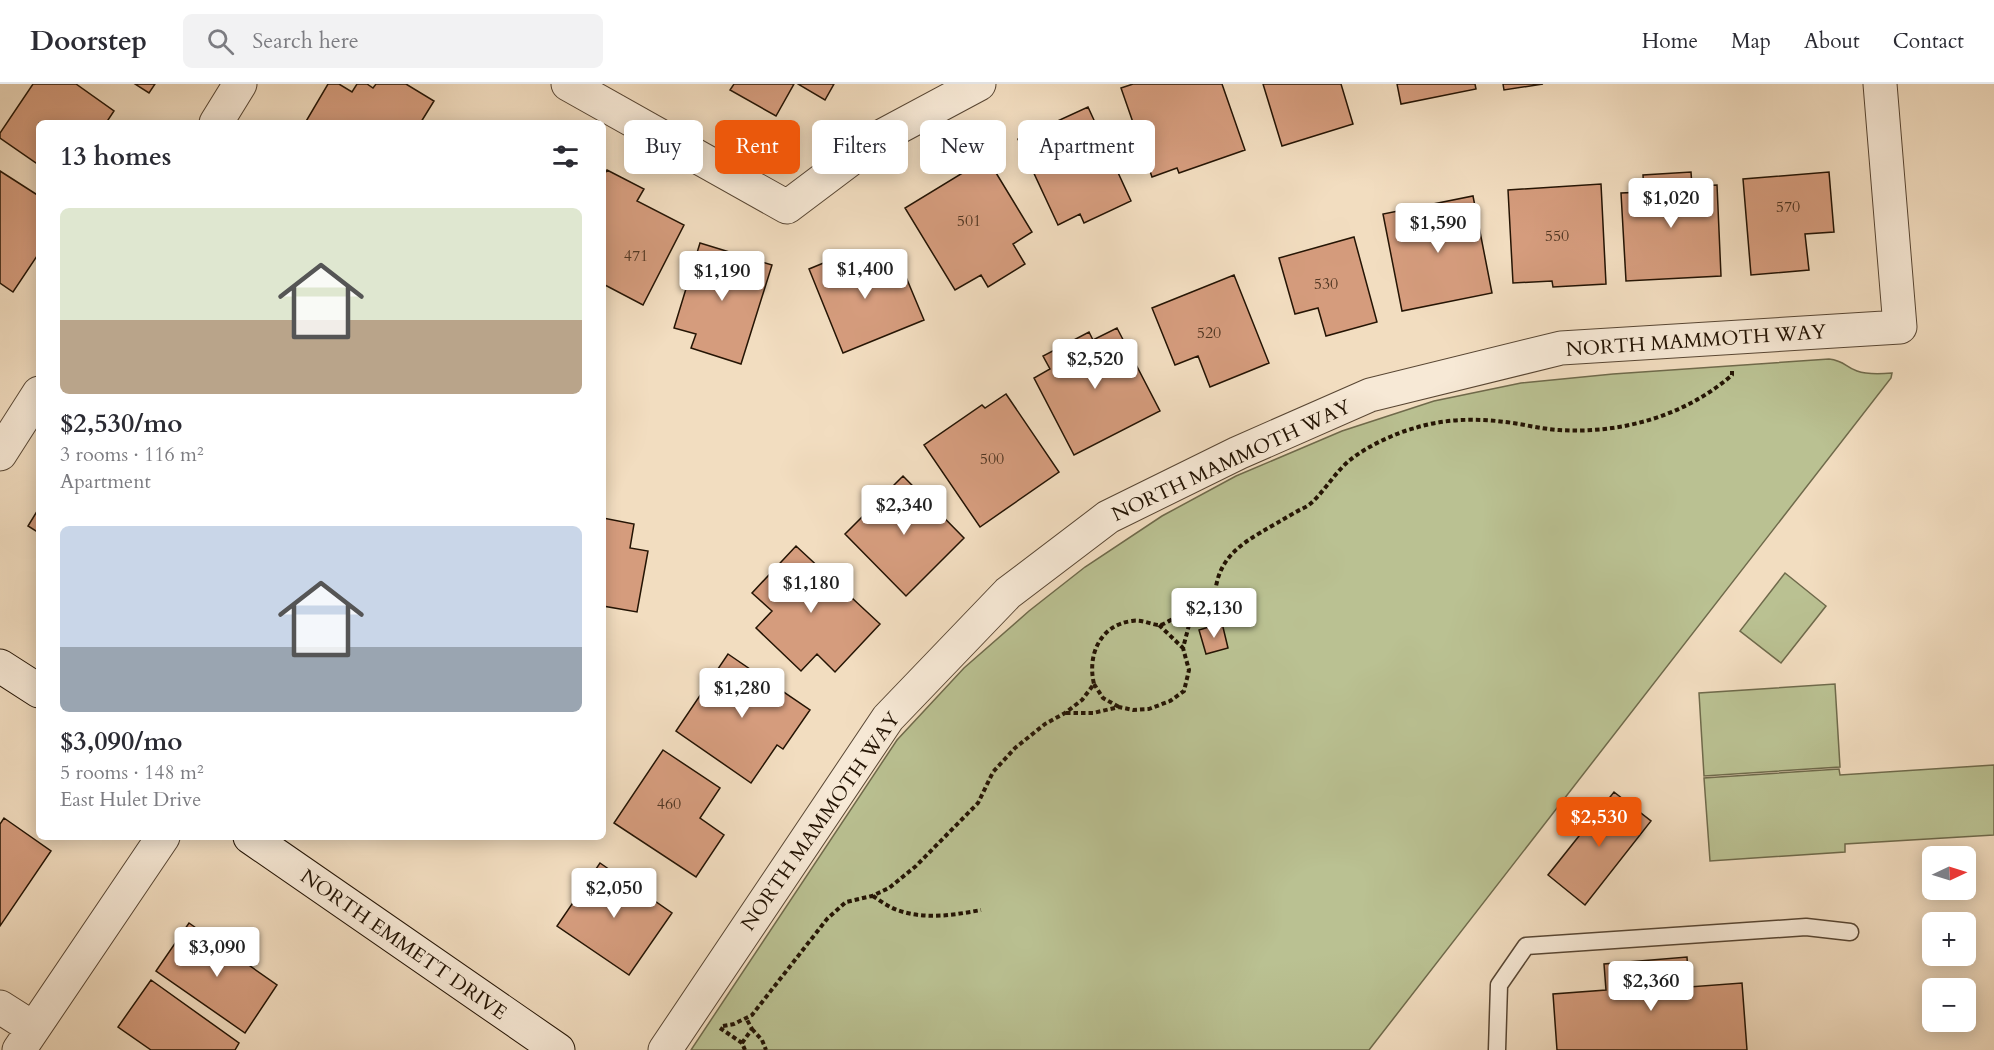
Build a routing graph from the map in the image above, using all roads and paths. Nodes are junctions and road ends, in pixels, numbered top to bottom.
1 (240, 84) edge
2 (568, 84) edge
3 (979, 84) edge
4 (1880, 84) edge
5 (218, 120) edge
6 (1732, 337) junction
7 (36, 398) edge
8 (0, 454) edge
9 (1159, 625) junction
10 (1189, 625) junction
11 (1183, 648) junction
12 (0, 666) edge
13 (1094, 684) junction
14 (36, 689) edge
15 (1119, 708) junction
16 (1065, 713) junction
17 (161, 840) edge
18 (254, 840) edge
19 (872, 896) junction
20 (981, 910) dead end
21 (1850, 932) dead end
22 (0, 1007) edge
23 (746, 1018) junction
24 (752, 1029) junction
25 (26, 1039) edge
26 (742, 1043) junction
27 (558, 1050) edge
28 (665, 1050) edge
29 (745, 1050) edge
30 (766, 1050) edge
31 (1497, 1050) edge

1 - 5 street
2 - 3 street
4 - 6 street, NORTH MAMMOTH WAY
6 - 10 path
6 - 28 street, NORTH MAMMOTH WAY
7 - 8 street
9 - 10 path
9 - 11 path
9 - 13 path
10 - 11 path
11 - 15 path
12 - 14 street
13 - 15 path
13 - 16 path
15 - 16 path
16 - 19 path
17 - 25 street
18 - 27 street, NORTH EMMETT DRIVE
19 - 20 path
19 - 23 path
21 - 31 lane
22 - 25 street
23 - 24 path
23 - 26 path
24 - 26 path
24 - 30 path
26 - 29 path

